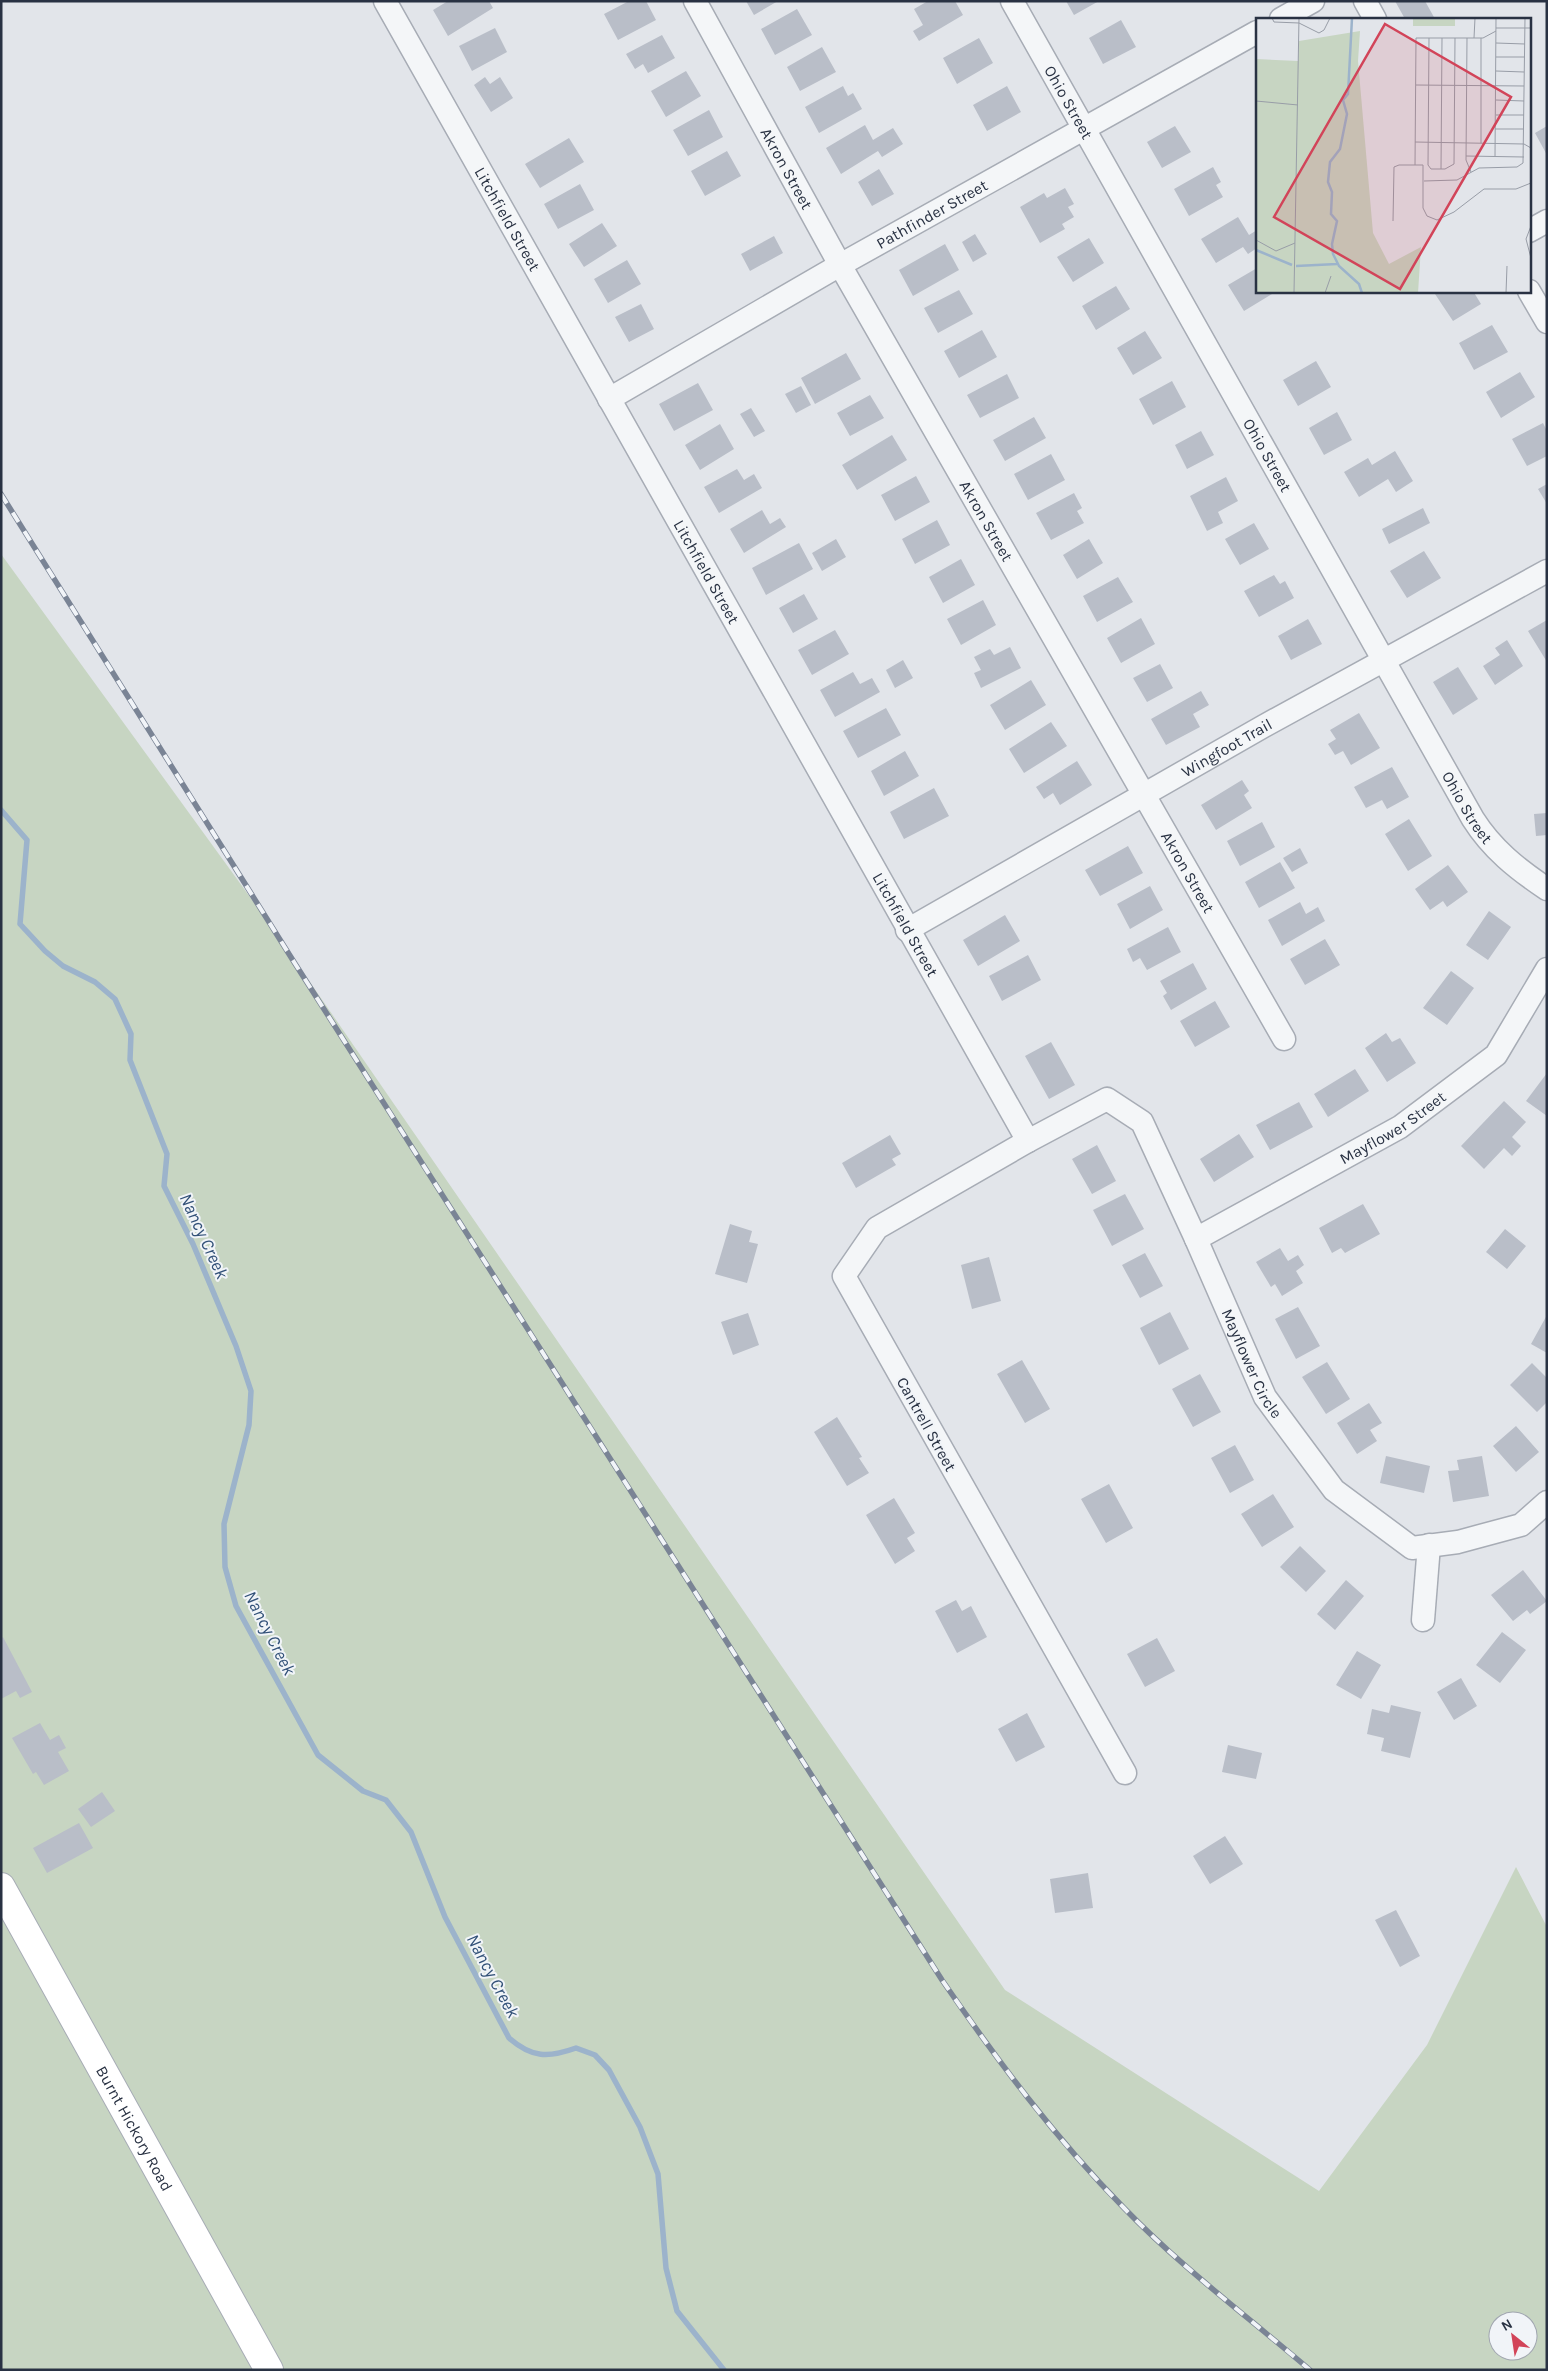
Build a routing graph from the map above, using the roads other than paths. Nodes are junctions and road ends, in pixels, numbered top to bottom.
1 (386, 1) edge
2 (695, 1) edge
3 (1012, 1) edge
4 (1312, 1) edge
5 (1365, 1) edge
6 (1283, 18) edge
7 (1374, 18) edge
8 (1256, 33) edge
9 (1084, 128) junction
10 (1547, 221) edge
11 (1530, 230) edge
12 (840, 265) junction
13 (1530, 292) edge
14 (1547, 322) edge
15 (609, 399) junction
16 (1547, 571) edge
17 (1382, 662) junction
18 (1145, 794) junction
19 (1547, 889) edge
20 (907, 930) junction
21 (1547, 969) edge
22 (1284, 1039) dead end
23 (1028, 1141) junction
24 (1196, 1239) junction
25 (1547, 1502) edge
26 (1429, 1545) junction
27 (1423, 1620) dead end
28 (1125, 1773) dead end
29 (1, 1887) edge
30 (269, 2370) edge

1 - 15 street, Litchfield Street
2 - 12 street, Akron Street
3 - 9 street, Ohio Street
4 - 6 street
5 - 7 street
8 - 9 street, Pathfinder Street
9 - 12 street, Pathfinder Street
9 - 17 street, Ohio Street
10 - 11 street
12 - 15 street, Pathfinder Street
12 - 18 street, Akron Street
13 - 14 street
15 - 20 street, Litchfield Street
16 - 17 street, Wingfoot Trail
17 - 18 street, Wingfoot Trail
17 - 19 street, Ohio Street
18 - 20 street, Wingfoot Trail
18 - 22 street, Akron Street
20 - 23 street, Litchfield Street
21 - 24 street, Mayflower Street
23 - 24 street, Mayflower Circle
23 - 28 street, Cantrell Street
24 - 26 street, Mayflower Circle
25 - 26 street, Mayflower Circle
26 - 27 street
29 - 30 main road, Burnt Hickory Road

